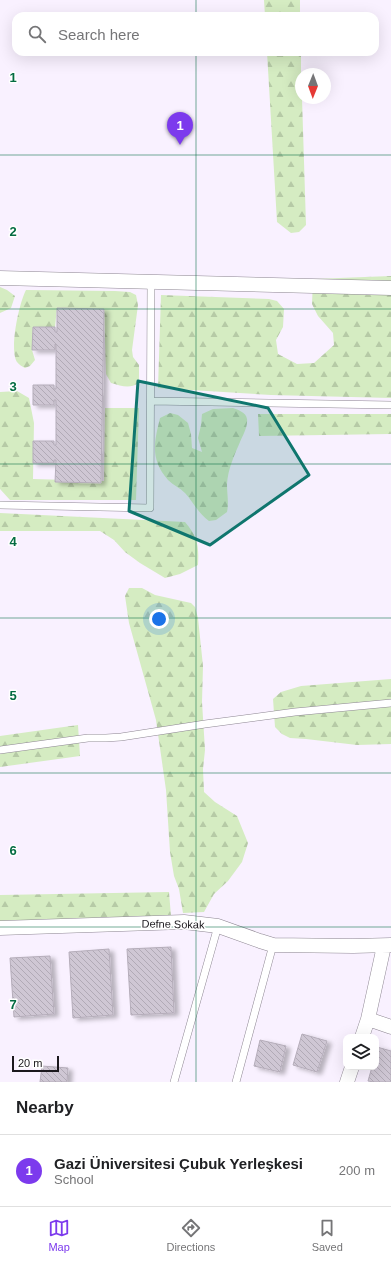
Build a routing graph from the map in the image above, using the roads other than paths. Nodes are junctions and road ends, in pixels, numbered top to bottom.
1 (0, 278) edge
2 (151, 282) junction
3 (391, 288) edge
4 (151, 400) junction
5 (391, 405) edge
6 (0, 505) edge
7 (391, 703) edge
8 (0, 750) edge
9 (218, 926) junction
10 (0, 928) edge
11 (273, 945) junction
12 (387, 945) edge
13 (368, 1019) junction
14 (391, 1027) edge
15 (363, 1034) edge
16 (351, 1070) edge
17 (174, 1082) edge
18 (236, 1082) edge
19 (347, 1082) edge

1 - 2 street
2 - 3 street
2 - 4 lane
4 - 5 lane
4 - 6 lane
7 - 8 lane
9 - 10 street, Defne Sokak
9 - 11 street, Defne Sokak
9 - 17 lane
11 - 12 street, Defne Sokak
11 - 18 lane
12 - 13 street
13 - 14 street
13 - 15 street
16 - 19 street

